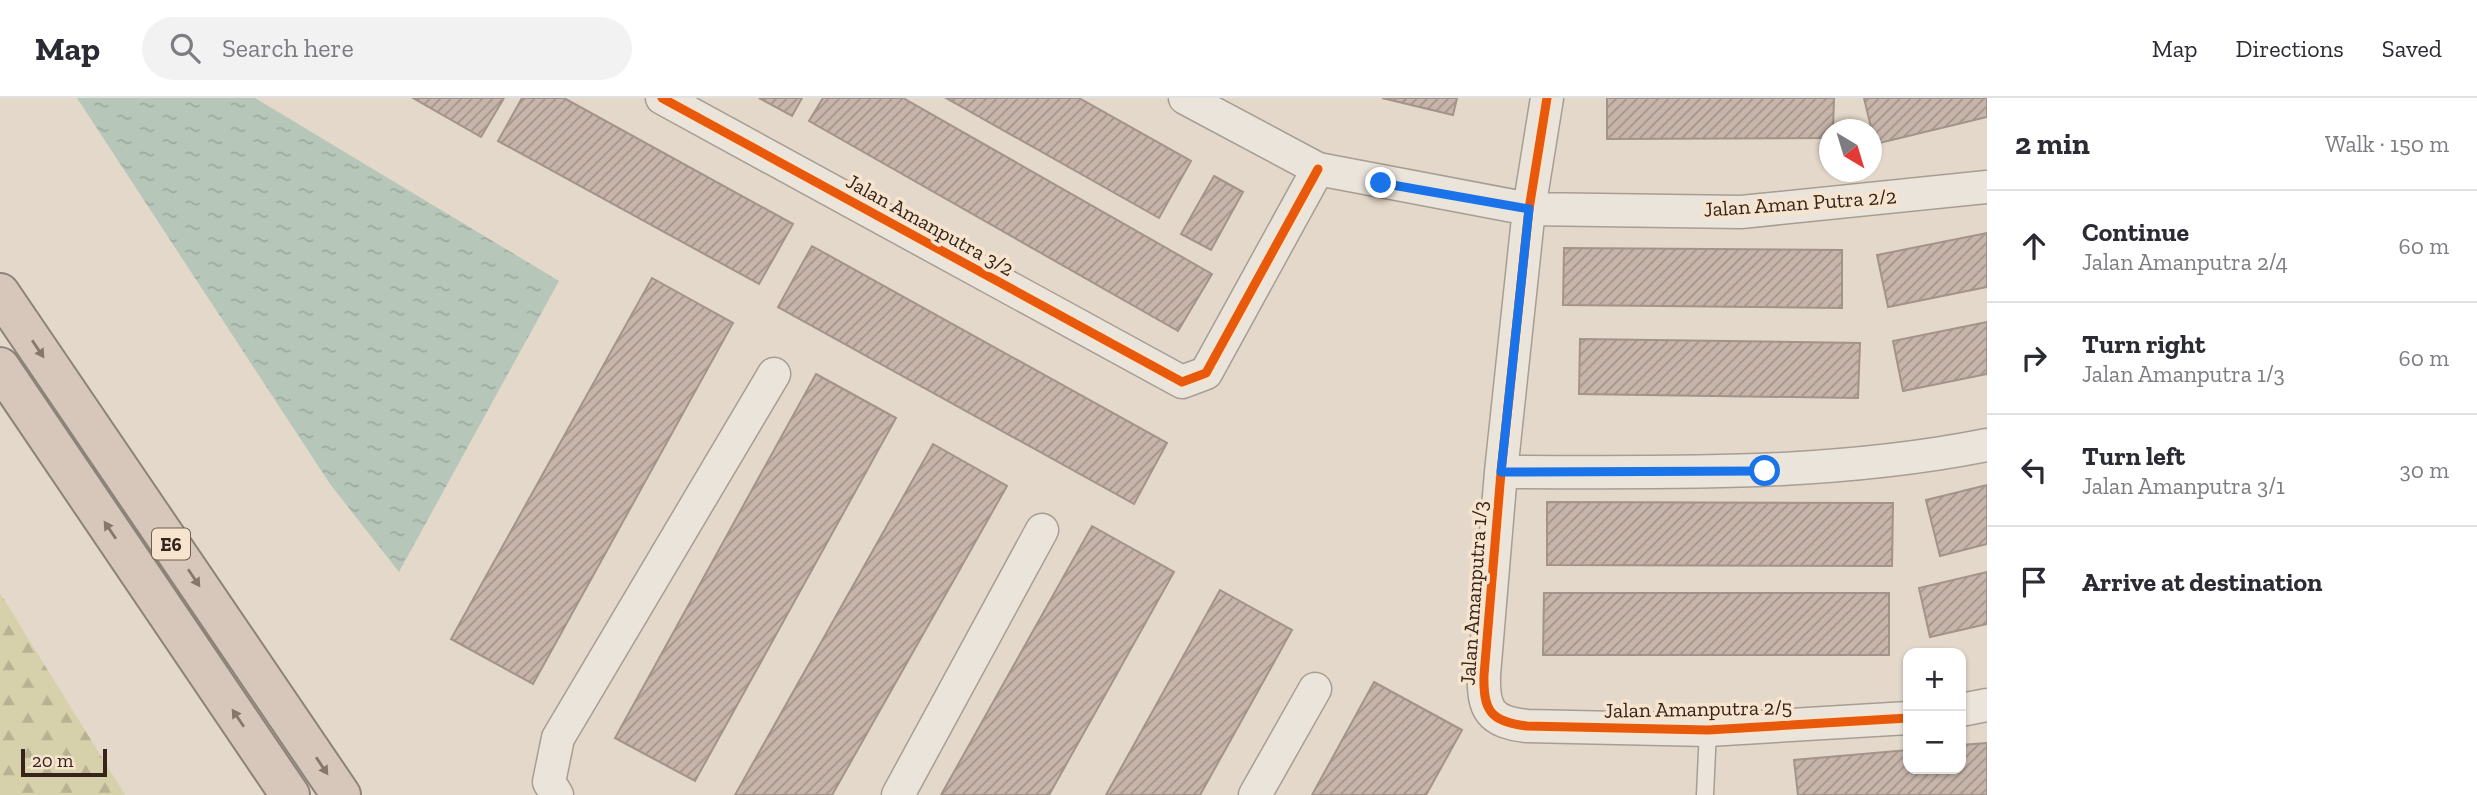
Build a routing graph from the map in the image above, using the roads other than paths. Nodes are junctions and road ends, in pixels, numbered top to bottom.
1 (662, 98) edge
2 (1185, 98) edge
3 (1547, 98) edge
4 (1318, 169) junction
5 (1987, 187) edge
6 (1529, 209) junction
7 (0, 293) edge
8 (0, 367) edge
9 (774, 374) dead end
10 (1987, 445) edge
11 (1501, 472) junction
12 (1042, 530) dead end
13 (1315, 689) dead end
14 (1987, 705) edge
15 (1966, 709) edge
16 (1491, 714) joint
17 (1903, 718) edge
18 (1707, 730) junction
19 (290, 795) edge
20 (341, 795) edge
21 (557, 795) edge
22 (898, 795) edge
23 (1255, 795) edge
24 (1706, 795) edge

1 - 4 street, Jalan Amanputra 3/2
2 - 4 street, Jalan Aman Putra 2/2
3 - 6 street, Jalan Amanputra 1/3
4 - 6 street, Jalan Aman Putra 2/2
5 - 6 street, Jalan Aman Putra 2/2
6 - 11 street, Jalan Amanputra 1/3
7 -> 20 highway, E6
19 -> 8 highway, E6
9 - 21 street
10 - 11 street
11 - 16 street, Jalan Amanputra 1/3
12 - 22 street
13 - 23 street
14 - 15 street
16 - 18 street, Jalan Amanputra 2/5
17 - 18 street, Jalan Amanputra 2/5
18 - 24 lane

